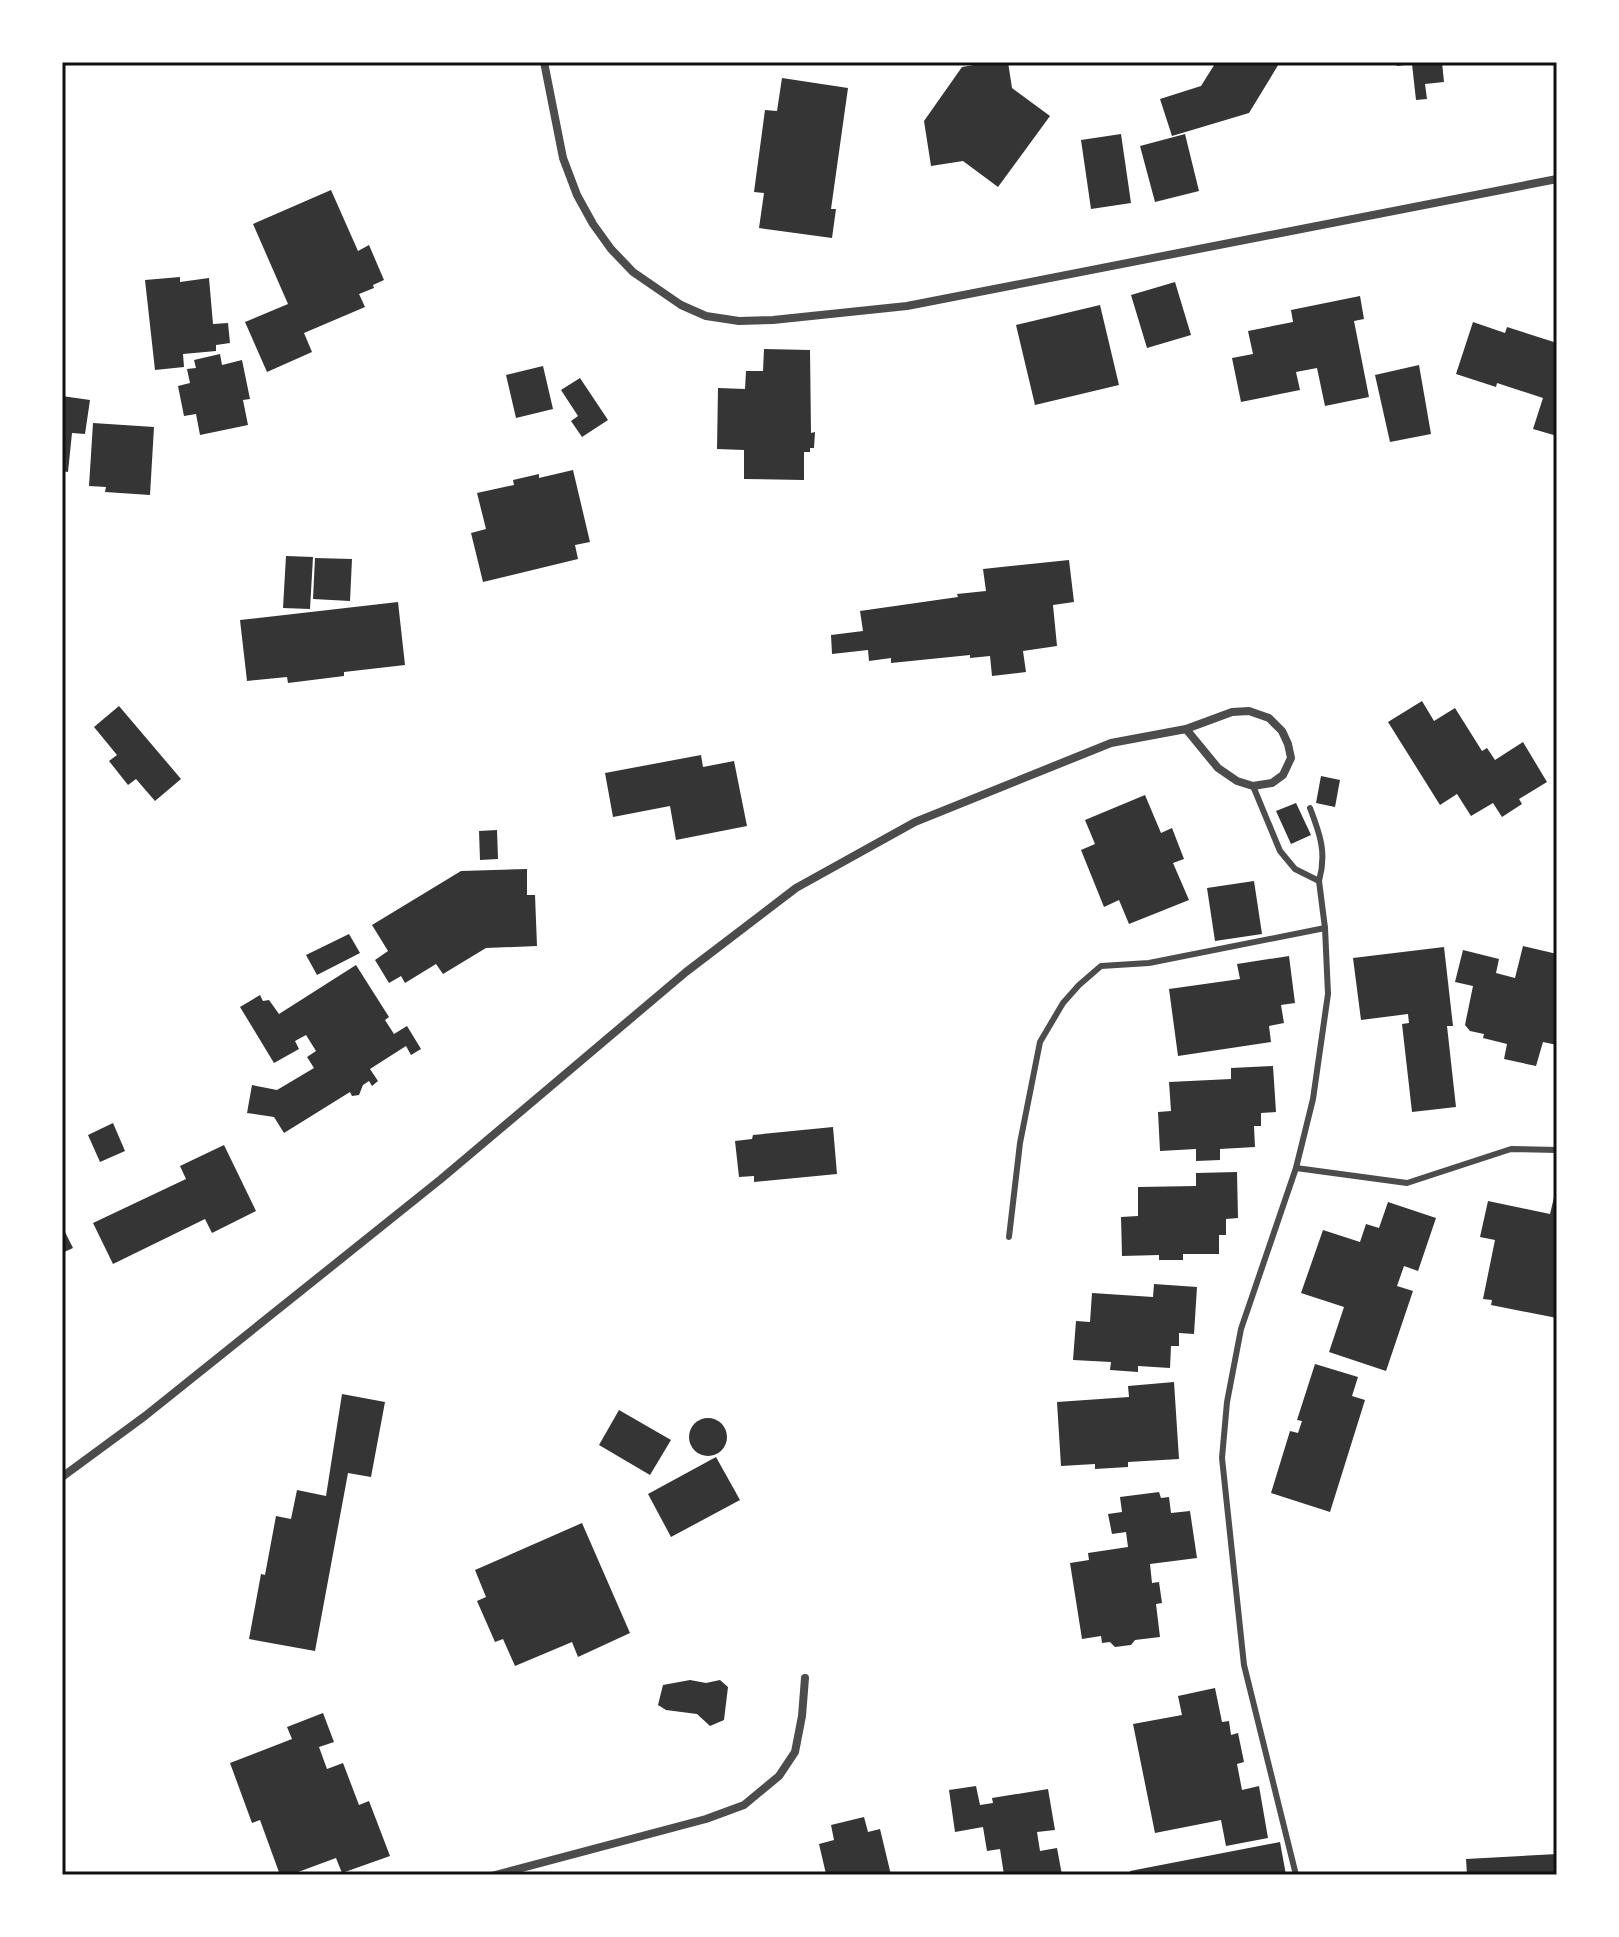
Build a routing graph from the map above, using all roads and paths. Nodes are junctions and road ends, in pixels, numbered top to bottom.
1 (544, 62) edge
2 (1557, 179) edge
3 (1186, 729) junction
4 (1253, 786) junction
5 (1310, 808) dead end
6 (1319, 881) junction
7 (1325, 928) junction
8 (1557, 1150) edge
9 (1296, 1168) junction
10 (1009, 1237) dead end
11 (62, 1477) edge
12 (805, 1678) dead end
13 (495, 1875) edge
14 (1296, 1875) edge

1 - 2 street
3 - 4 street
3 - 4 street
3 - 11 street
4 - 6 lane
5 - 6 lane
6 - 7 lane
7 - 9 lane
7 - 10 lane
8 - 9 lane
9 - 14 lane
12 - 13 street

